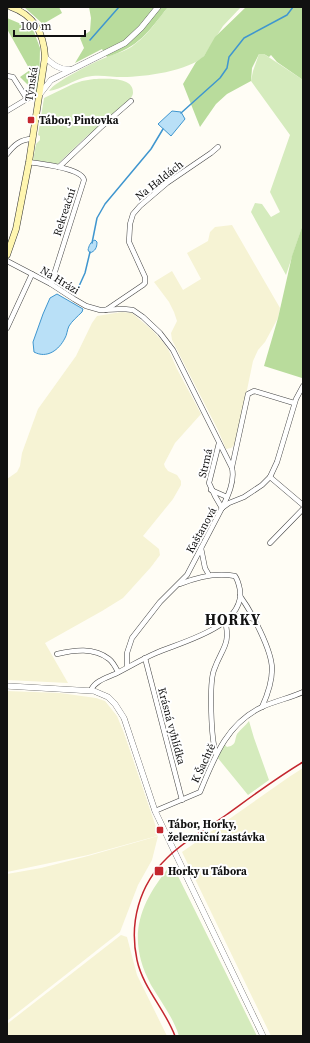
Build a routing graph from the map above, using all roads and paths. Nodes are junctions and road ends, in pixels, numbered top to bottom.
1 (10, 7) edge
2 (158, 7) edge
3 (45, 58) junction
4 (73, 68) junction
5 (7, 76) edge
6 (40, 94) junction
7 (27, 100) junction
8 (132, 101) dead end
9 (7, 111) edge
10 (32, 139) junction
11 (218, 147) dead end
12 (7, 154) edge
13 (29, 162) junction
14 (59, 167) junction
15 (7, 255) edge
16 (7, 261) edge
17 (32, 274) junction
18 (51, 284) junction
19 (104, 311) junction
20 (7, 328) edge
21 (303, 386) edge
22 (294, 403) junction
23 (219, 442) junction
24 (232, 468) junction
25 (270, 477) junction
26 (211, 490) junction
27 (227, 497) junction
28 (303, 505) edge
29 (222, 508) junction
30 (303, 509) edge
31 (270, 543) dead end
32 (201, 547) junction
33 (209, 575) junction
34 (178, 585) junction
35 (240, 596) junction
36 (230, 616) junction
37 (254, 619) junction
38 (226, 620) junction
39 (57, 654) dead end
40 (145, 658) junction
41 (127, 667) junction
42 (118, 672) junction
43 (7, 686) edge
44 (90, 690) junction
45 (303, 692) edge
46 (262, 707) junction
47 (216, 753) junction
48 (182, 800) junction
49 (155, 811) junction
50 (263, 1036) edge

1 - 3 main road, Týnská
2 - 4 street
3 - 4 street
3 - 6 main road, Týnská
4 - 6 street
5 - 7 street
6 - 7 street
6 - 10 main road, Týnská
7 - 9 street
8 - 14 street
10 - 12 street
10 - 13 main road, Týnská
11 - 19 street, Na Haldách
13 - 14 street, Rekreační
13 - 15 main road, Týnská
14 - 18 street, Rekreační
16 - 17 street, Na Hrázi
17 - 18 street, Na Hrázi
17 - 20 street
18 - 19 street, Na Hrázi
19 - 23 street
21 - 22 street, Kaštanová
22 - 24 street
22 - 25 street, Kaštanová
23 - 24 street
23 - 26 street, Strmá
24 - 27 street
25 - 28 street
25 - 29 street, Kaštanová
26 - 27 street
26 - 29 street, Strmá
27 - 29 street
29 - 32 street, Kaštanová
30 - 31 street
32 - 33 street
32 - 34 street, Kaštanová
33 - 34 street
33 - 35 street
34 - 41 street, Kaštanová
35 - 36 street
35 - 37 street
36 - 37 street
36 - 38 street
37 - 46 street
38 - 40 street
38 - 47 street
39 - 42 street
40 - 41 street
40 - 48 street, Krásná vyhlídka
41 - 42 street
42 - 44 street
43 - 44 street
44 - 49 street
45 - 46 street, K Šachtě
46 - 47 street, K Šachtě
47 - 48 street, K Šachtě
48 - 49 street, K Šachtě
49 - 50 street

